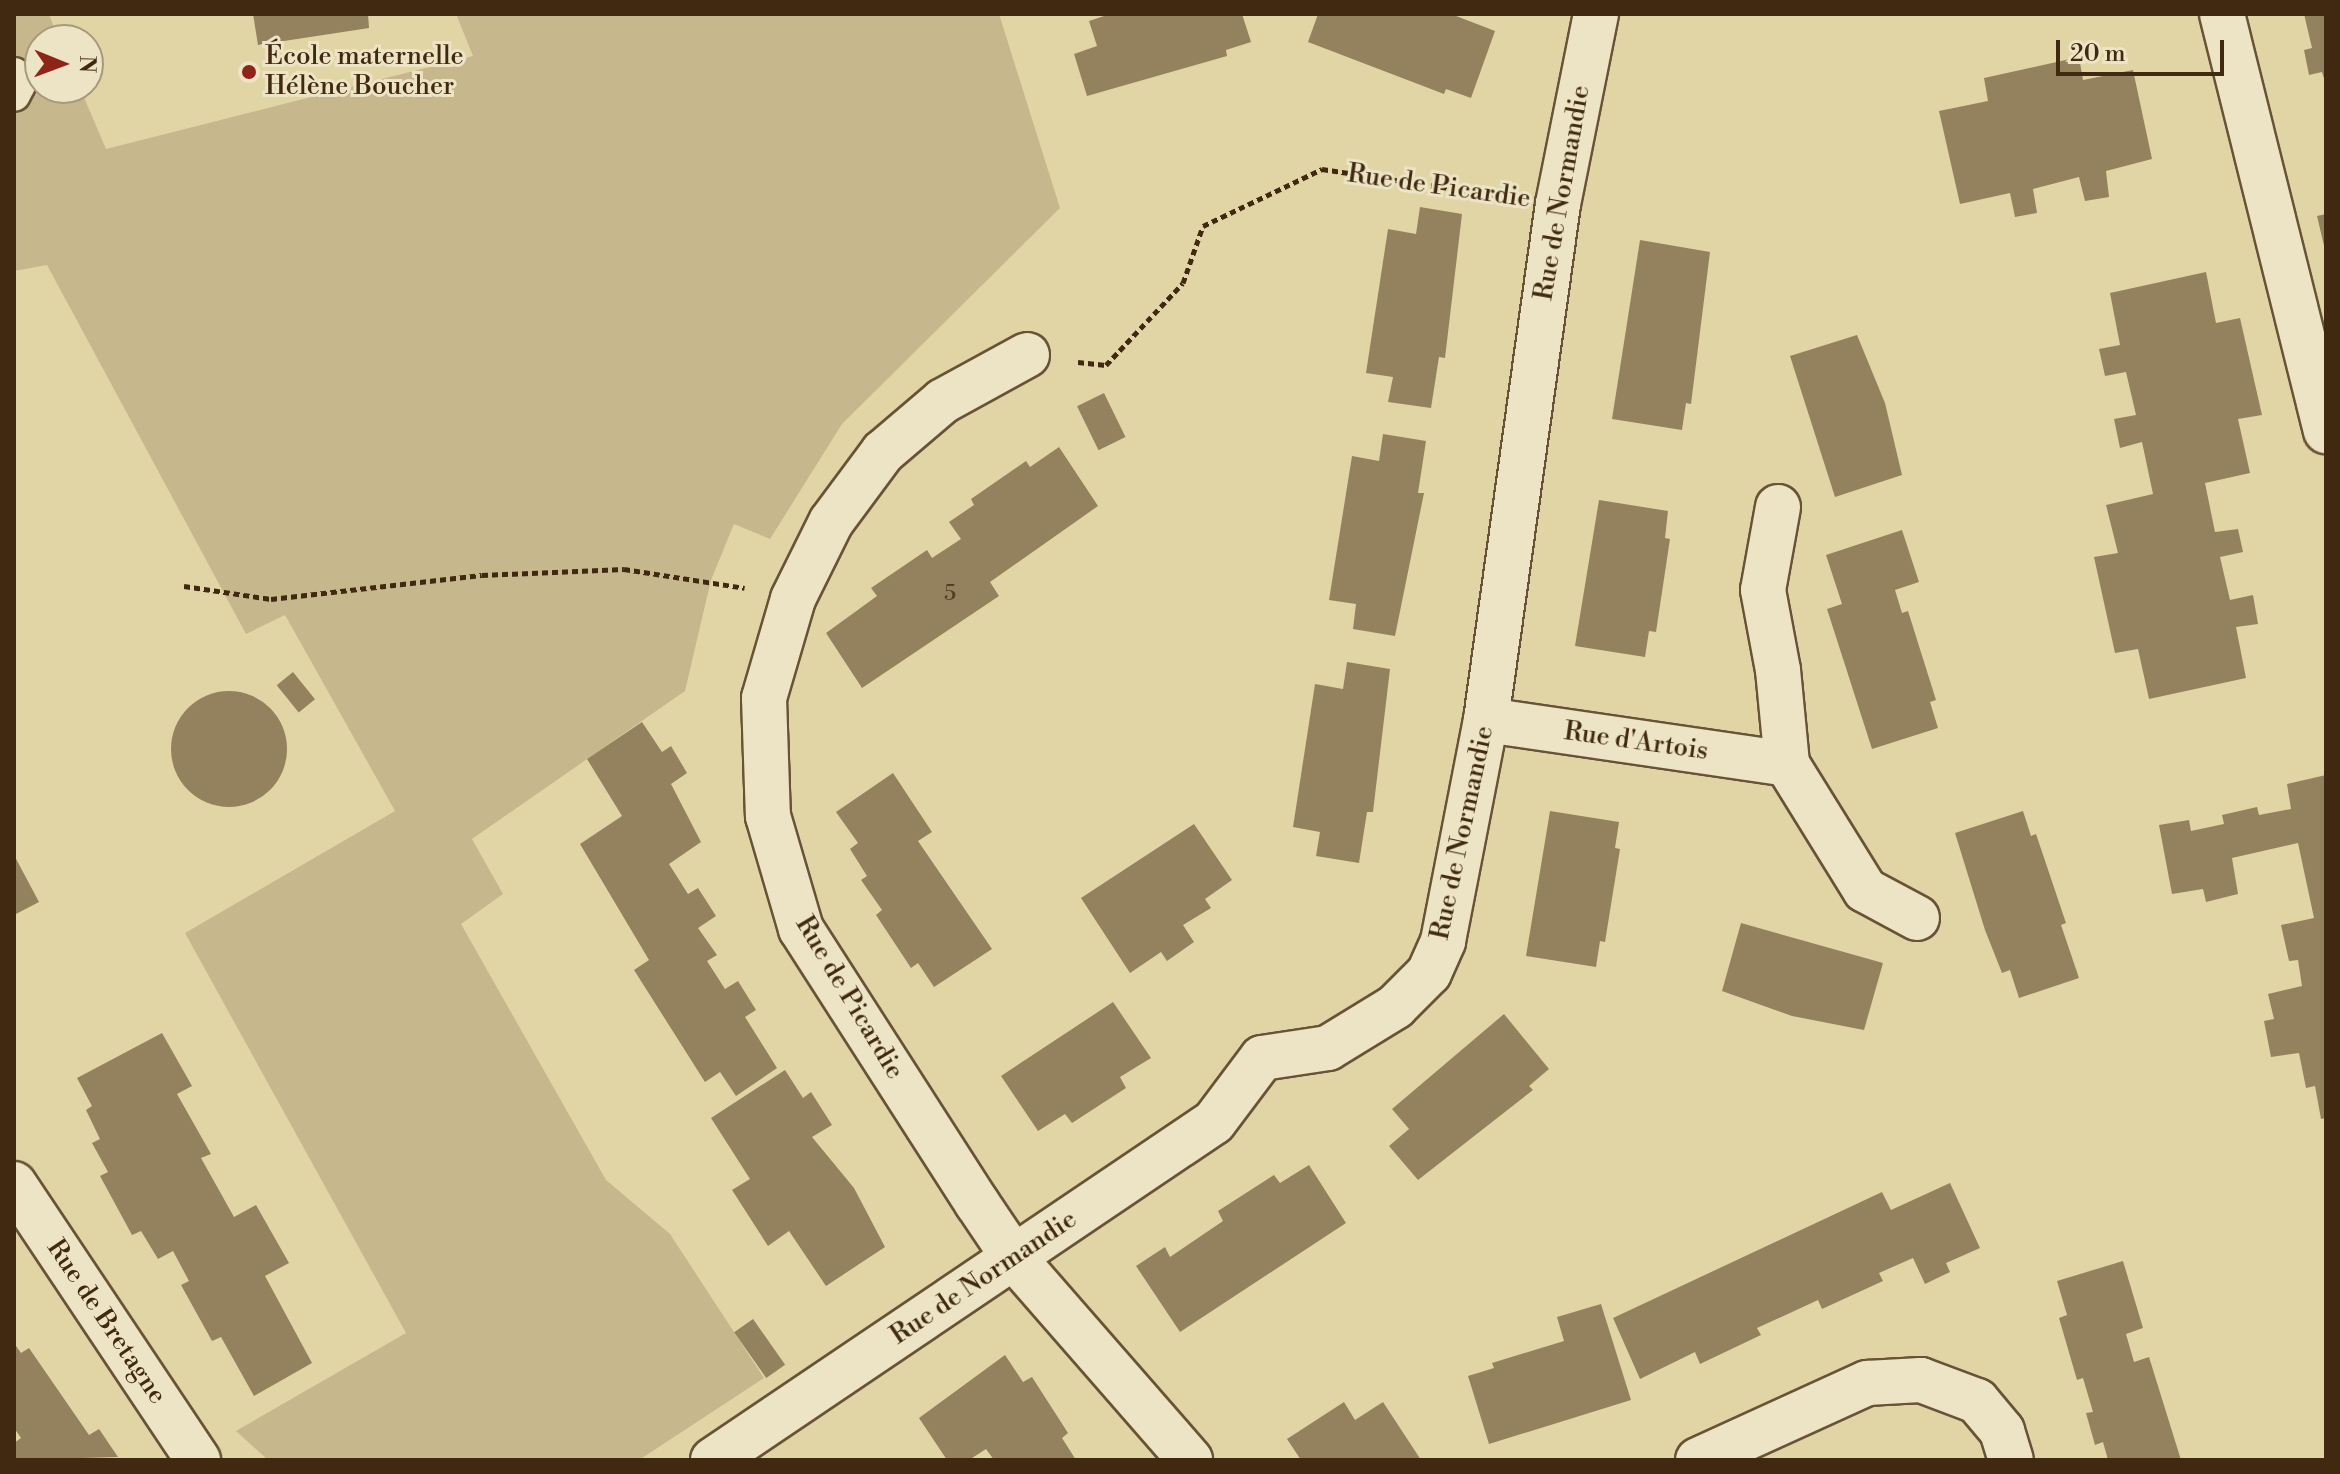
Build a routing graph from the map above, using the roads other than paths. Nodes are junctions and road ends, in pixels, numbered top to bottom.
1 (1596, 14) edge
2 (2222, 14) edge
3 (1027, 355) road end
4 (2326, 431) edge
5 (1778, 507) dead end
6 (1486, 720) junction
7 (1787, 764) junction
8 (1917, 918) dead end
9 (14, 1184) edge
10 (1014, 1258) junction
11 (198, 1460) edge
12 (713, 1460) edge
13 (1190, 1460) edge
14 (1698, 1460) edge
15 (2011, 1460) edge

1 - 6 street, Rue de Normandie
2 - 4 street
3 - 10 street, Rue de Picardie
5 - 7 street
6 - 7 street, Rue d'Artois
6 - 10 street, Rue de Normandie
7 - 8 street
9 - 11 street, Rue de Bretagne
10 - 12 street, Rue de Normandie
10 - 13 street, Rue de Picardie
14 - 15 street

